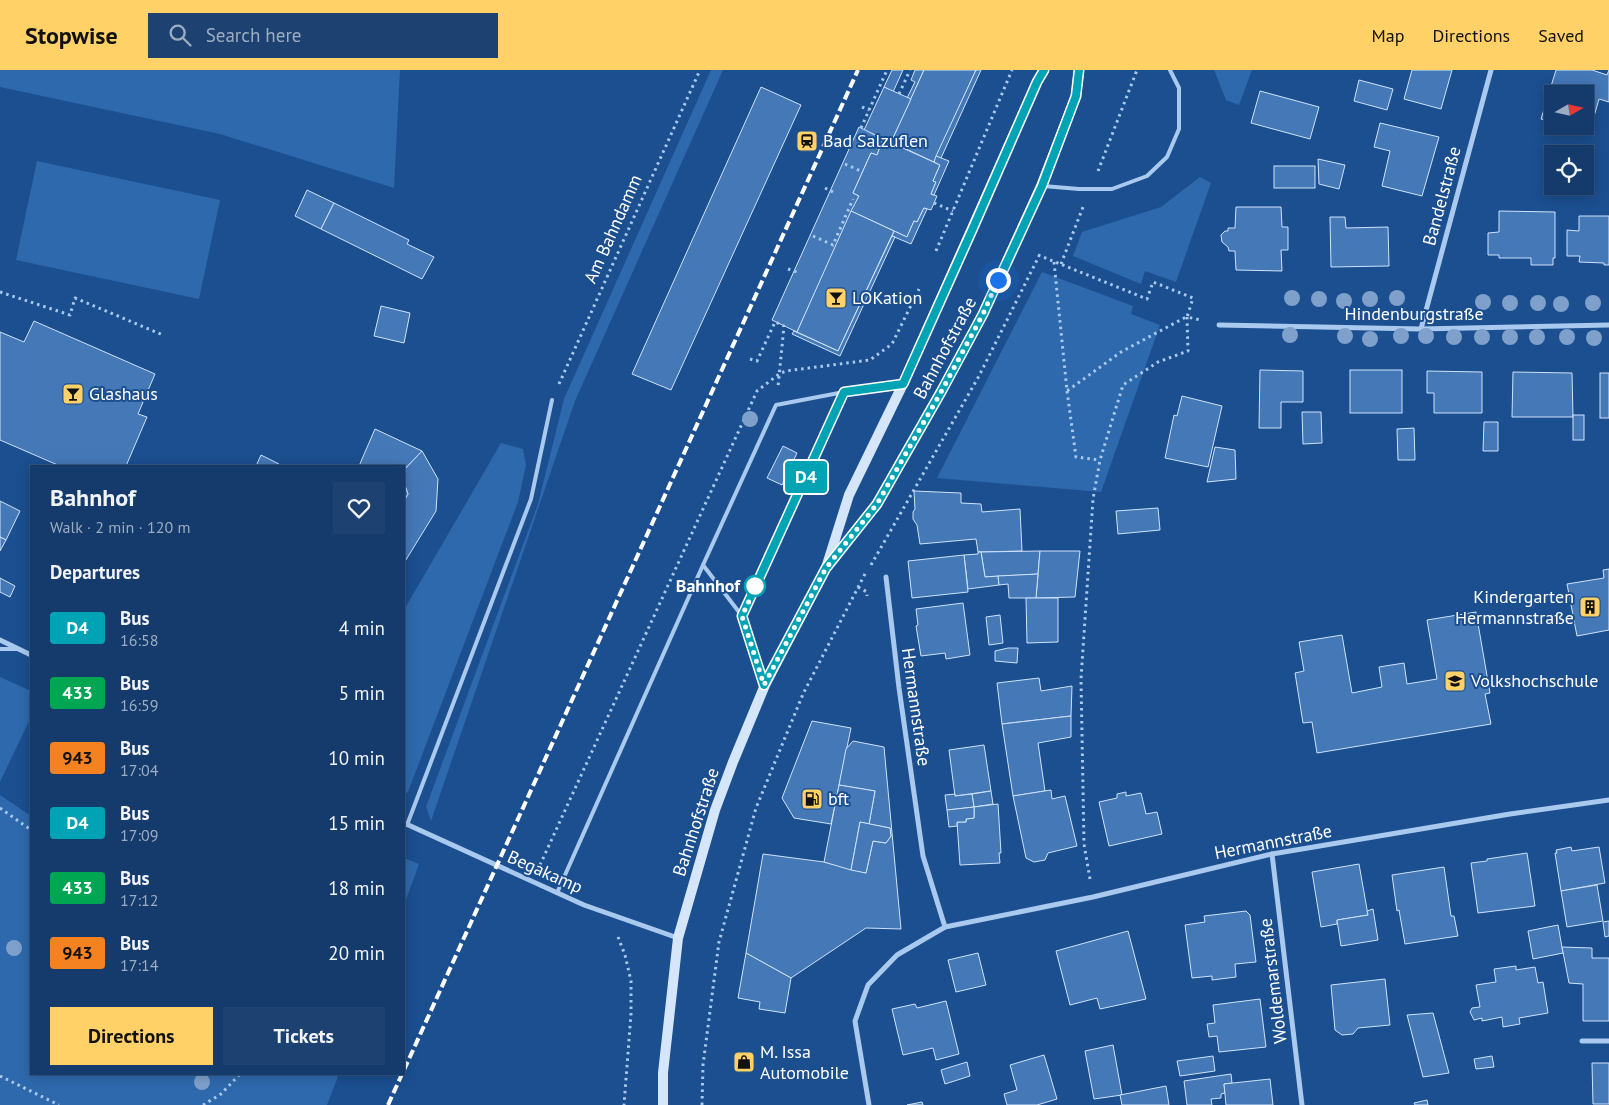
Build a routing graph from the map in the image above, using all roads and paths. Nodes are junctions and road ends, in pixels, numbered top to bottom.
1 (700, 70) edge
2 (887, 70) edge
3 (910, 70) edge
4 (1012, 70) edge
5 (1044, 70) edge
6 (1079, 70) edge
7 (1137, 70) edge
8 (1170, 70) edge
9 (1491, 70) edge
10 (899, 94) dead end
11 (862, 107) dead end
12 (869, 110) junction
13 (861, 128) dead end
14 (845, 164) dead end
15 (863, 172) dead end
16 (1042, 186) junction
17 (825, 188) dead end
18 (1090, 189) junction
19 (833, 192) dead end
20 (853, 199) dead end
21 (934, 203) dead end
22 (953, 211) junction
23 (950, 219) dead end
24 (813, 236) dead end
25 (1039, 256) dead end
26 (1054, 262) junction
27 (1061, 264) junction
28 (788, 269) dead end
29 (797, 272) dead end
30 (0, 292) edge
31 (1187, 317) junction
32 (1219, 325) joint
33 (1609, 325) edge
34 (1421, 330) junction
35 (163, 335) dead end
36 (750, 359) dead end
37 (903, 384) junction
38 (1066, 391) junction
39 (844, 392) junction
40 (552, 400) joint
41 (776, 405) junction
42 (1100, 460) junction
43 (703, 565) junction
44 (826, 568) junction
45 (886, 577) dead end
46 (858, 587) dead end
47 (742, 616) junction
48 (0, 640) edge
49 (0, 649) edge
50 (18, 649) junction
51 (30, 655) edge
52 (764, 685) junction
53 (1609, 800) edge
54 (0, 808) edge
55 (406, 824) edge
56 (30, 829) edge
57 (1272, 854) junction
58 (556, 893) junction
59 (1093, 897) junction
60 (609, 915) junction
61 (945, 927) junction
62 (678, 938) junction
63 (1582, 1041) dead end
64 (1609, 1041) edge
65 (239, 1075) edge
66 (0, 1076) edge
67 (59, 1105) edge
68 (203, 1105) edge
69 (624, 1105) edge
70 (663, 1105) edge
71 (702, 1105) edge
72 (869, 1105) edge
73 (1302, 1105) edge

1 - 40 path, Am Bahndamm
2 - 12 path
3 - 10 path
4 - 22 path
5 - 37 main road, Bahnhofstraße
6 - 16 main road, Bahnhofstraße
7 - 18 path
8 - 18 lane
9 - 34 street, Bandelstraße
11 - 12 path
12 - 13 path
14 - 15 path
16 - 18 lane
16 - 44 main road, Bahnhofstraße
17 - 19 path
18 - 27 path
20 - 24 path
21 - 22 path
22 - 23 path
25 - 26 path
26 - 27 path
26 - 38 path
27 - 31 path
28 - 29 path
30 - 35 path
31 - 32 path
31 - 38 path
31 - 42 path
32 - 34 street, Hindenburgstraße
33 - 34 street, Hindenburgstraße
36 - 41 path
37 - 39 lane
37 - 44 main road, Bahnhofstraße
38 - 42 path
39 - 41 lane
39 - 47 lane
40 - 55 lane
41 - 43 lane
42 - 59 path
43 - 47 lane
43 - 58 lane
44 - 52 main road, Bahnhofstraße
45 - 61 street, Hermannstraße
46 - 71 path
47 - 52 lane
48 - 50 street
49 - 50 lane
50 - 51 street
52 - 62 main road, Bahnhofstraße
53 - 57 street, Hermannstraße
54 - 56 path
55 - 58 street, Begakamp
57 - 59 street, Hermannstraße
57 - 73 street, Woldemarstraße
58 - 60 street, Begakamp
59 - 61 street, Hermannstraße
60 - 62 street, Begakamp
60 - 69 path
61 - 72 street, Hermannstraße
62 - 70 main road, Bahnhofstraße
63 - 64 street
65 - 68 path
66 - 67 path

